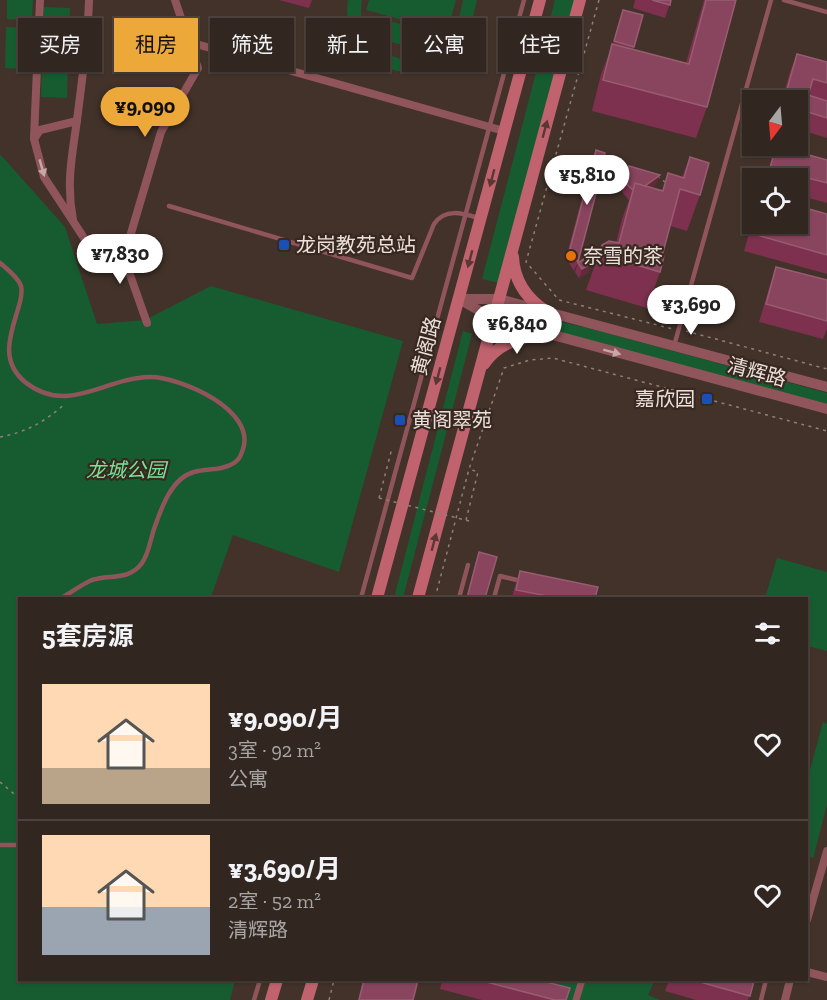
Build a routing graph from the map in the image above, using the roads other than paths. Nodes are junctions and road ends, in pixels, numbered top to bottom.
1 (40, 0) edge
2 (89, 0) edge
3 (175, 0) edge
4 (524, 0) edge
5 (540, 0) edge
6 (580, 0) edge
7 (771, 0) edge
8 (784, 0) edge
9 (827, 12) edge
10 (181, 18) edge
11 (198, 45) edge
12 (196, 72) edge
13 (77, 121) junction
14 (490, 127) junction
15 (504, 131) junction
16 (34, 139) junction
17 (169, 206) dead end
18 (466, 214) junction
19 (481, 218) junction
20 (73, 220) junction
21 (129, 240) junction
22 (513, 247) junction
23 (0, 263) edge
24 (459, 299) junction
25 (499, 299) junction
26 (547, 312) junction
27 (494, 320) junction
28 (147, 323) dead end
29 (550, 335) junction
30 (674, 346) junction
31 (480, 370) junction
32 (827, 387) edge
33 (827, 410) edge
34 (468, 565) dead end
35 (531, 584) edge
36 (63, 597) edge
37 (361, 597) edge
38 (377, 597) edge
39 (418, 597) edge
40 (459, 597) edge
41 (494, 597) edge
42 (0, 845) edge
43 (18, 845) edge
44 (827, 851) edge
45 (808, 917) edge
46 (808, 972) edge
47 (827, 977) edge
48 (260, 981) edge
49 (277, 981) edge
50 (313, 981) edge
51 (582, 981) edge
52 (766, 981) edge
53 (790, 981) edge
54 (254, 1000) edge
55 (271, 1000) edge
56 (308, 1000) edge
57 (576, 1000) edge
58 (761, 1000) edge
59 (785, 1000) edge

1 - 16 street
2 - 13 street
3 - 10 street
4 - 14 lane
5 - 15 main road, 黄阁路
22 -> 6 main road
7 - 30 lane
8 - 9 lane
11 - 14 street
12 - 21 street
13 - 16 street
13 - 20 street
14 - 15 street
14 - 18 lane
15 -> 19 main road, 黄阁路
16 -> 20 street
17 - 18 lane
18 - 19 lane
18 - 37 lane
19 -> 24 main road, 黄阁路
20 - 21 street
21 - 28 street
22 - 25 main road
22 - 26 main road
23 - 36 lane
24 - 25 street, 清辉路
24 - 27 street, 清辉路
24 -> 38 main road, 黄阁路
25 - 26 street, 清辉路
25 - 27 main road
26 - 30 street, 清辉路
27 - 29 street, 清辉路
27 - 31 main road
29 - 31 main road
29 -> 33 street, 清辉路
30 - 32 street, 清辉路
39 -> 31 main road
34 - 40 lane
35 - 41 lane
42 - 43 lane
44 - 45 street
46 - 47 street
48 - 54 lane
49 - 55 main road
50 - 56 main road
51 - 57 street
52 - 58 lane
53 - 59 street

